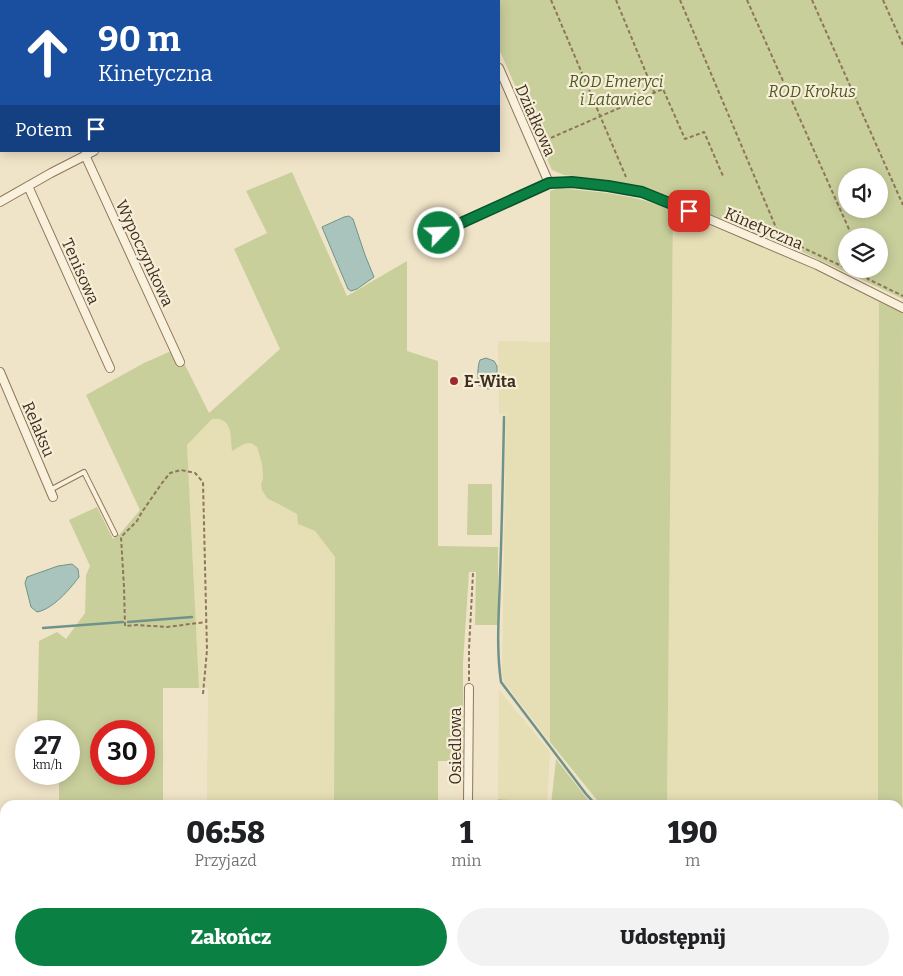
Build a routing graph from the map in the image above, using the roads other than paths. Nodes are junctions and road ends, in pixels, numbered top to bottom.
1 (502, 85) edge
2 (92, 152) edge
3 (85, 155) junction
4 (549, 183) junction
5 (28, 186) junction
6 (0, 202) edge
7 (426, 238) dead end
8 (903, 308) edge
9 (180, 362) dead end
10 (110, 368) dead end
11 (0, 372) edge
12 (51, 494) joint
13 (115, 534) dead end
14 (469, 688) road end
15 (468, 800) edge

1 - 4 street, Działkowa
2 - 3 street
3 - 5 street
3 - 9 street, Wypoczynkowa
4 - 7 street
4 - 8 street, Kinetyczna
5 - 6 street
5 - 10 street, Tenisowa
11 - 12 street, Relaksu
12 - 13 lane
14 - 15 street, Osiedlowa

